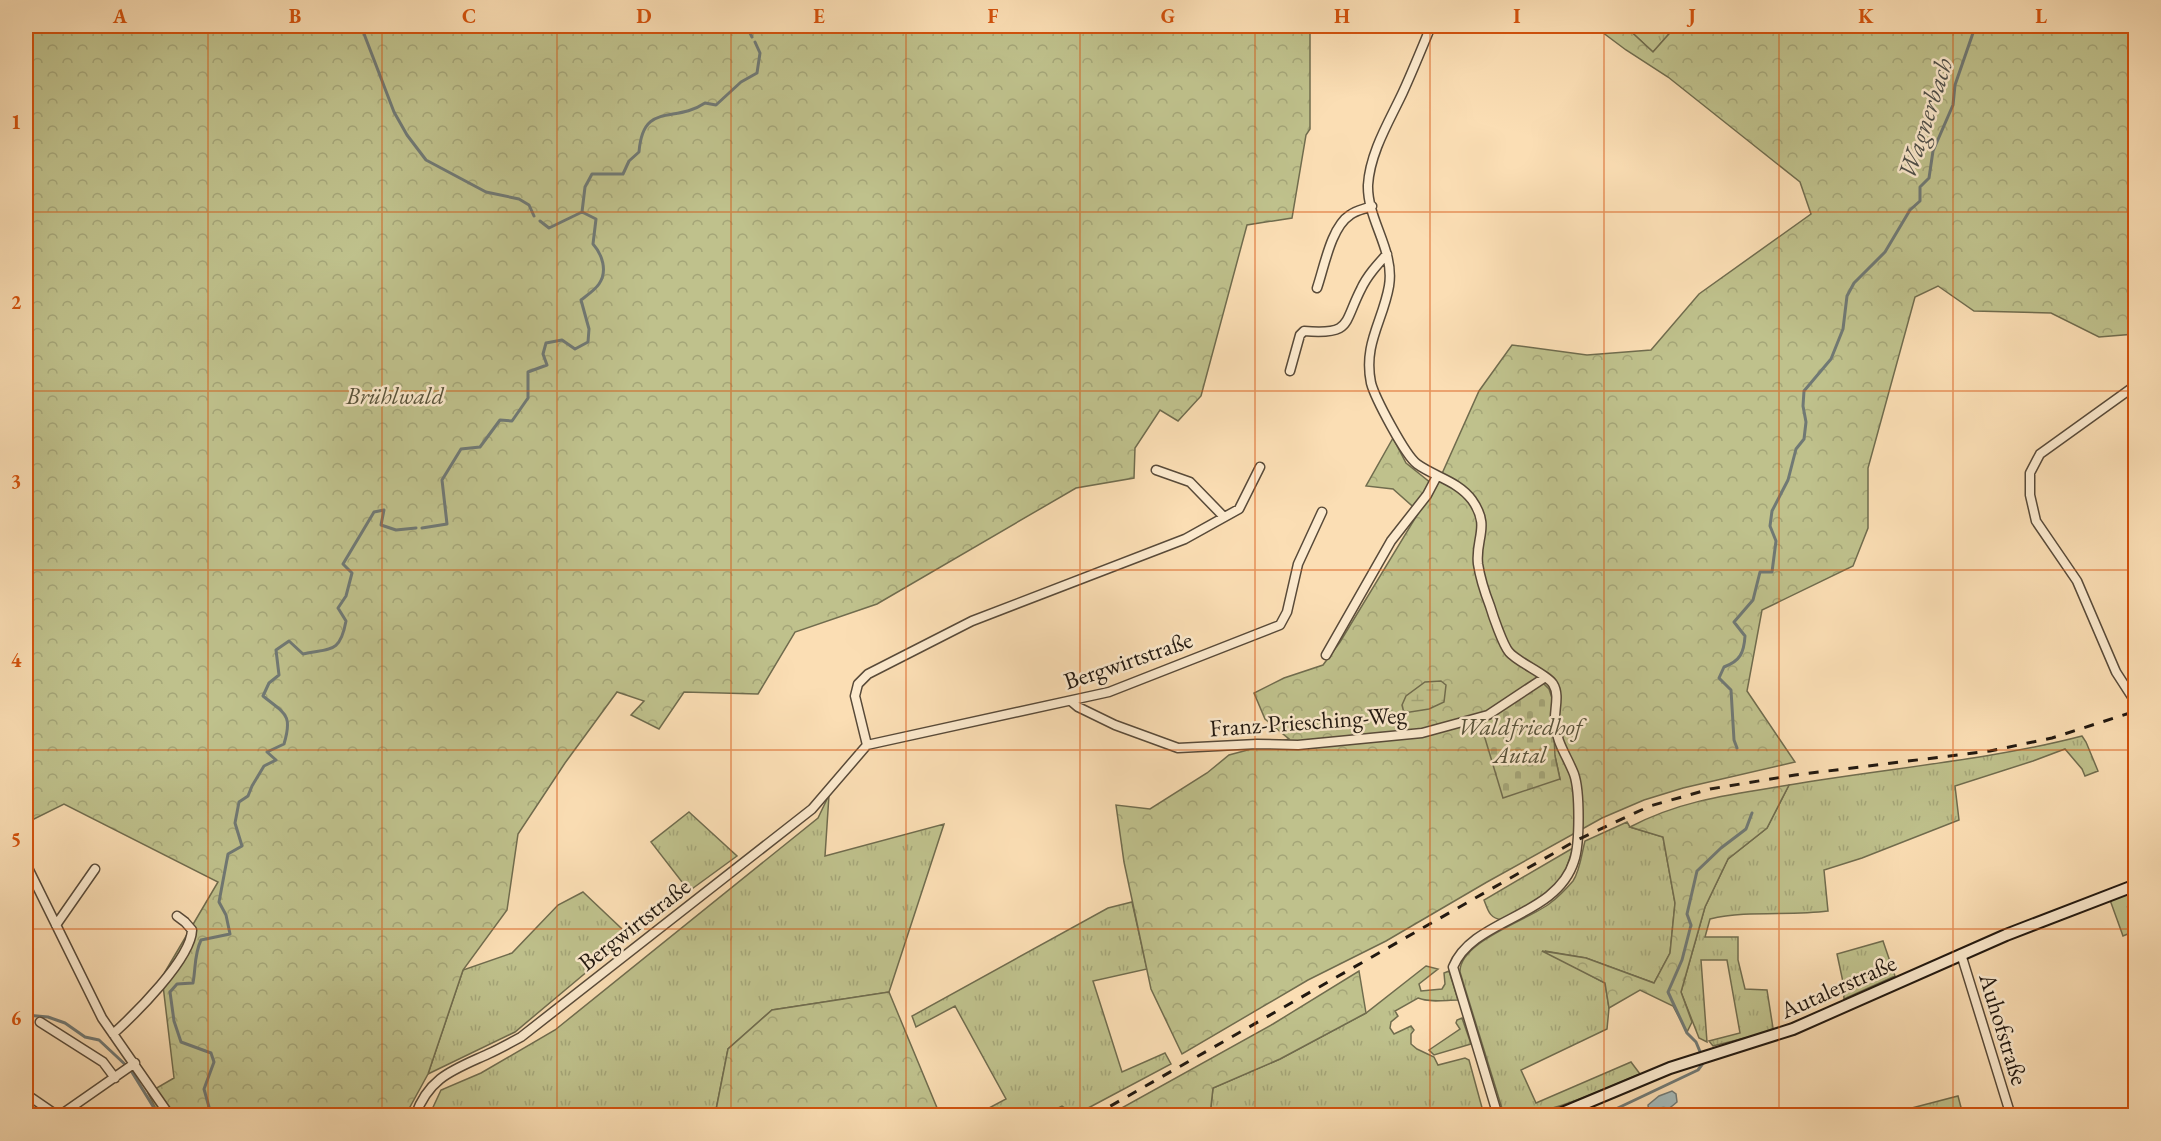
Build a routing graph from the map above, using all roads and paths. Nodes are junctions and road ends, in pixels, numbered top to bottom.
1 (1431, 26) edge
2 (1372, 206) junction
3 (1387, 254) junction
4 (1317, 288) dead end
5 (1290, 371) dead end
6 (2136, 386) edge
7 (1260, 467) dead end
8 (1156, 470) dead end
9 (1437, 476) junction
10 (1322, 512) dead end
11 (1224, 517) junction
12 (1326, 655) dead end
13 (1544, 678) junction
14 (2132, 693) edge
15 (1072, 702) junction
16 (2136, 703) edge
17 (867, 745) junction
18 (26, 864) edge
19 (94, 869) dead end
20 (2136, 885) edge
21 (177, 916) dead end
22 (56, 926) junction
23 (1961, 954) junction
24 (40, 1022) dead end
25 (113, 1034) junction
26 (135, 1063) junction
27 (114, 1078) junction
28 (26, 1094) edge
29 (58, 1116) edge
30 (170, 1116) edge
31 (415, 1116) edge
32 (1498, 1116) edge
33 (1555, 1116) edge
34 (2011, 1116) edge

1 - 2 street
2 - 3 street
2 - 4 street
3 - 5 street
3 - 9 street
6 - 14 street
7 - 11 street
8 - 11 street
9 - 12 street
9 - 13 street
10 - 15 street, Bergwirtstraße
11 - 17 street
13 - 15 street, Franz-Priesching-Weg
13 - 32 street
14 - 16 street
15 - 17 street, Bergwirtstraße
17 - 31 street, Bergwirtstraße
18 - 22 street
19 - 22 street
20 - 23 main road, Autalerstraße
21 - 25 street
22 - 25 street
23 - 33 main road, Autalerstraße
23 - 34 street, Auhofstraße
24 - 27 street
25 - 26 street
26 - 27 street
26 - 30 street
27 - 29 street
28 - 29 street

